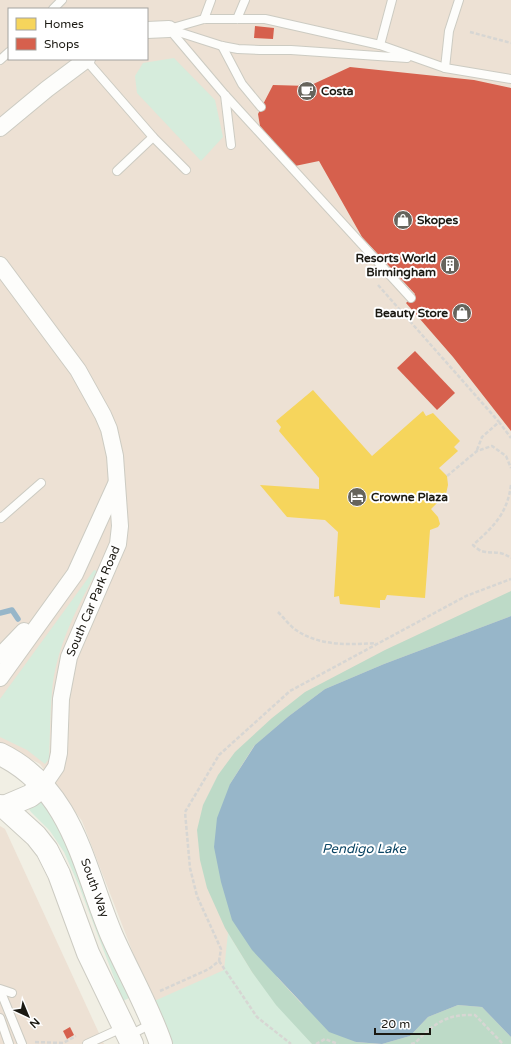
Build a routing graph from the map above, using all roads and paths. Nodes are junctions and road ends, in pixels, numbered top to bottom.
1 (62, 0) edge
2 (211, 0) edge
3 (245, 0) edge
4 (392, 0) edge
5 (460, 0) edge
6 (54, 8) edge
7 (204, 18) junction
8 (236, 19) junction
9 (169, 29) junction
10 (148, 30) edge
11 (470, 32) dead end
12 (511, 42) edge
13 (380, 45) junction
14 (222, 46) junction
15 (8, 53) edge
16 (417, 59) junction
17 (0, 60) edge
18 (86, 60) edge
19 (88, 60) edge
20 (445, 68) junction
21 (511, 79) edge
22 (225, 95) junction
23 (261, 107) dead end
24 (0, 128) edge
25 (153, 137) junction
26 (231, 145) dead end
27 (117, 170) dead end
28 (186, 170) dead end
29 (0, 265) edge
30 (376, 282) dead end
31 (411, 298) dead end
32 (499, 422) junction
33 (511, 438) edge
34 (477, 451) junction
35 (511, 468) edge
36 (447, 476) dead end
37 (41, 483) dead end
38 (117, 483) junction
39 (511, 485) edge
40 (0, 517) edge
41 (511, 558) edge
42 (511, 579) edge
43 (58, 598) junction
44 (278, 612) dead end
45 (378, 643) junction
46 (0, 656) edge
47 (0, 678) edge
48 (0, 754) edge
49 (43, 786) junction
50 (2, 806) edge
51 (220, 961) junction
52 (0, 989) edge
53 (12, 994) dead end
54 (143, 999) junction
55 (0, 1018) edge
56 (154, 1023) junction
57 (81, 1034) dead end
58 (128, 1035) edge
59 (9, 1044) edge
60 (22, 1044) edge
61 (87, 1044) edge
62 (161, 1044) edge
63 (291, 1044) edge
64 (316, 1044) edge
65 (338, 1044) edge
66 (411, 1044) edge
67 (503, 1044) edge

1 - 6 lane
2 - 7 lane
3 - 8 lane
4 - 13 lane
5 - 20 lane
7 - 8 lane
7 - 9 lane
8 - 13 lane
9 - 10 street
9 - 14 lane
9 - 22 lane
11 - 12 path
13 - 16 lane
14 - 16 lane
14 - 23 lane
15 - 17 lane
16 - 20 lane
18 - 24 street
19 - 25 lane
20 - 21 lane
22 - 26 lane
22 - 31 lane
25 - 27 lane
25 - 28 lane
29 - 38 street, South Car Park Road
30 - 32 path
32 - 33 path
32 - 34 path
34 - 35 path
34 - 36 path
37 - 40 lane
38 - 43 street, South Car Park Road
38 - 49 street, South Car Park Road
39 - 41 path
42 - 45 path
43 - 46 street, South Car Park Road
43 - 47 street, South Car Park Road
44 - 45 path
45 - 51 path
48 - 49 street, South Way
49 - 50 street
49 - 54 street, South Way
50 - 58 street
51 - 54 path
51 - 63 path
52 - 53 lane
52 - 60 lane
54 - 56 street, South Way
55 - 59 lane
56 - 58 lane
56 - 62 street, South Way
57 - 60 path
58 - 61 lane
64 - 65 path
66 - 67 path

